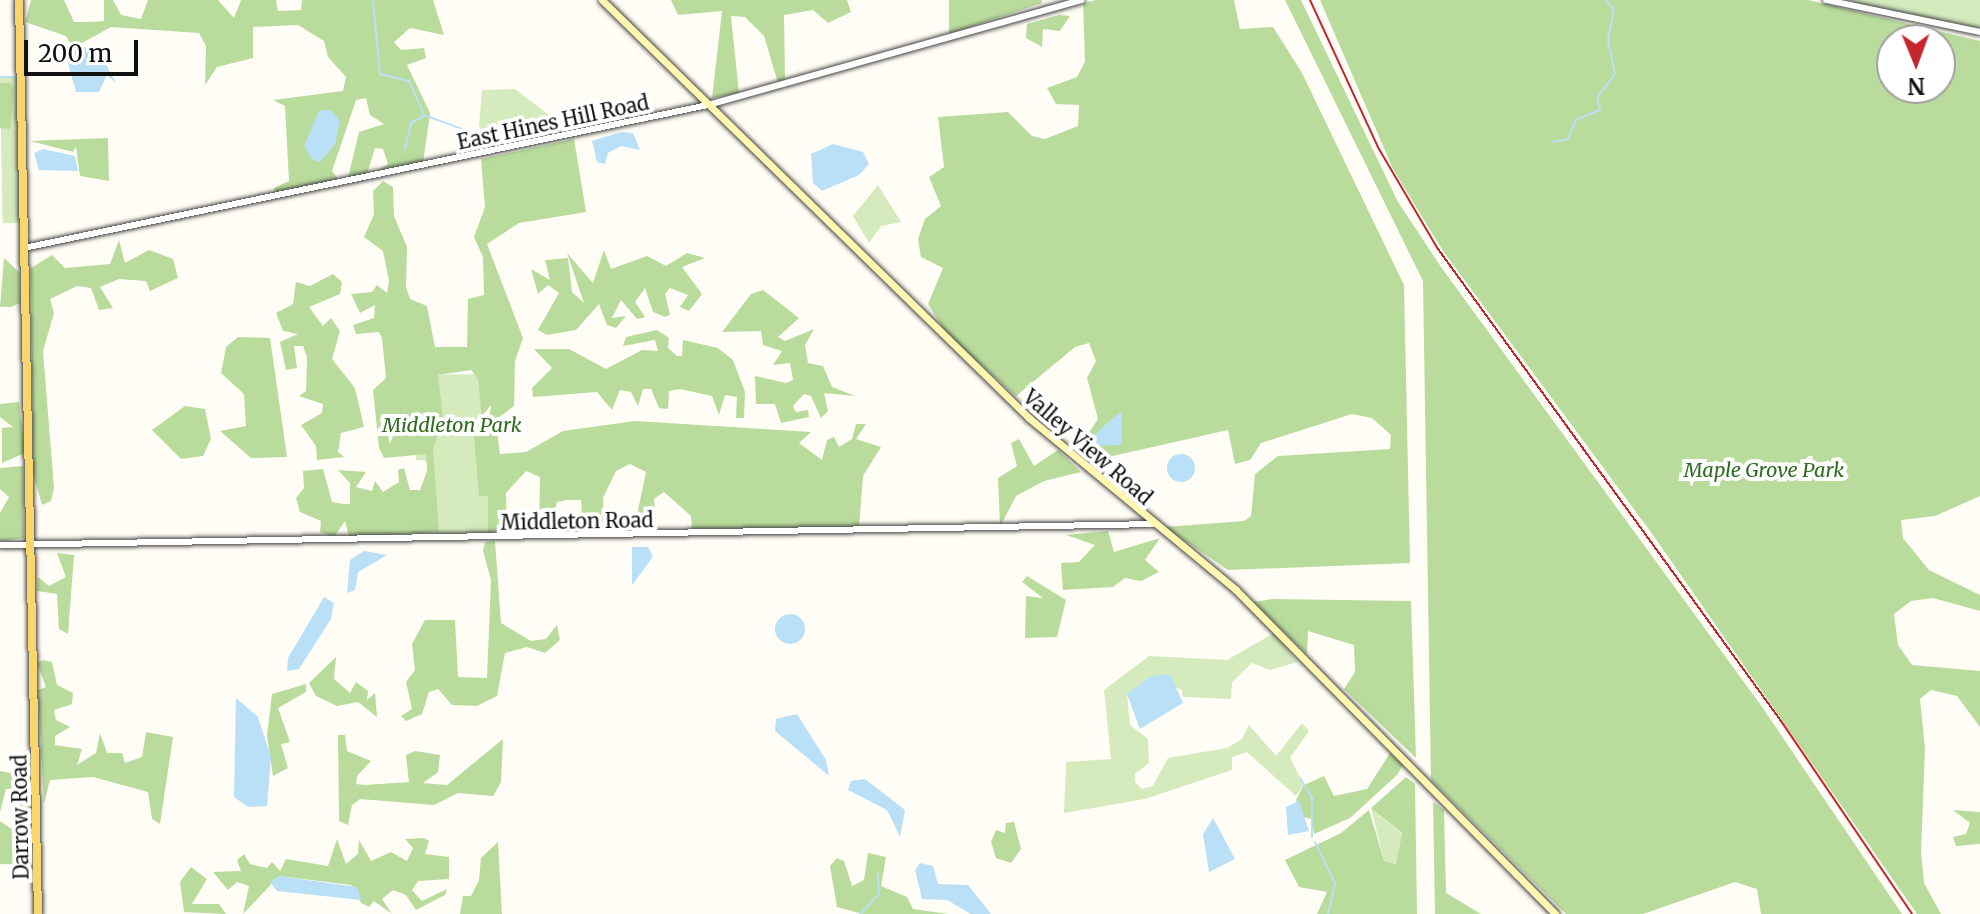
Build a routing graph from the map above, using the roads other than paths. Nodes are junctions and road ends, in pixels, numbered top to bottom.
1 (19, 0) edge
2 (602, 0) edge
3 (1082, 0) edge
4 (1826, 0) edge
5 (1980, 32) edge
6 (708, 105) junction
7 (24, 248) junction
8 (1153, 524) junction
9 (0, 545) edge
10 (31, 545) junction
11 (38, 914) edge
12 (1556, 914) edge

1 - 7 main road, Darrow Road
2 - 6 main road, Valley View Road
3 - 6 street, East Hines Hill Road
4 - 5 street
6 - 7 street, East Hines Hill Road
6 - 8 main road, Valley View Road
7 - 10 main road, Darrow Road
8 - 10 street, Middleton Road
8 - 12 main road, Valley View Road
9 - 10 street, Middleton Road
10 - 11 main road, Darrow Road

